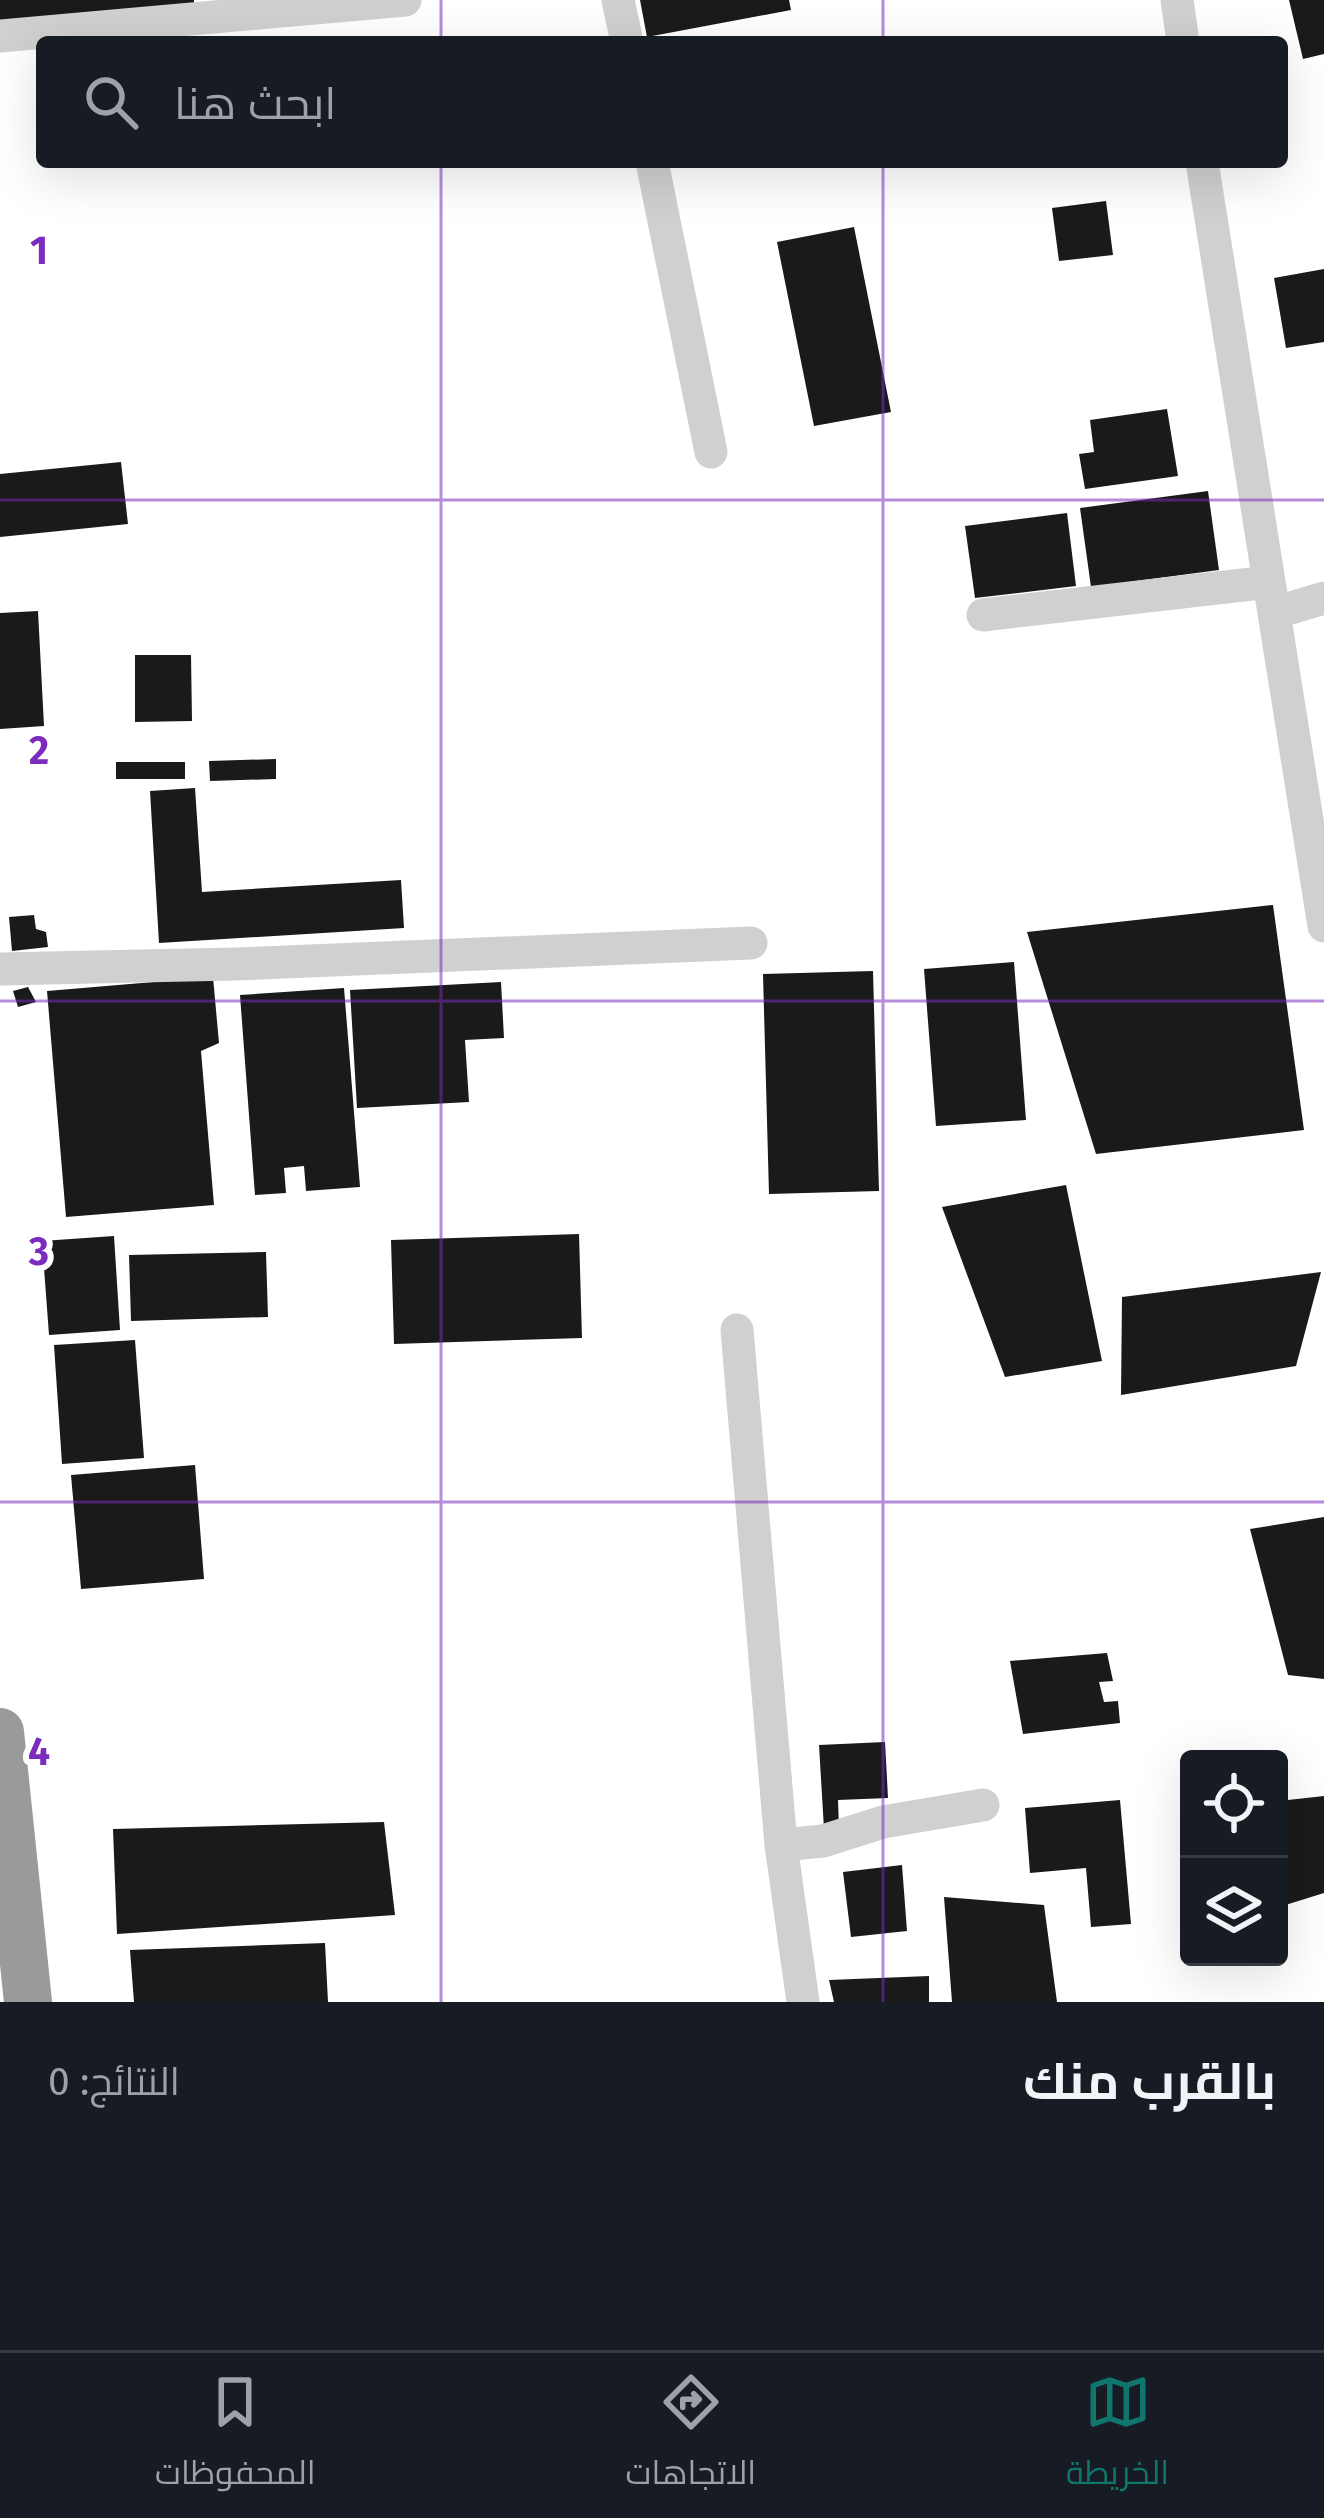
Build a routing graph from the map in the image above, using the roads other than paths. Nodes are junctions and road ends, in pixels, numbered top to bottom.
1 (406, 0) edge
2 (618, 0) edge
3 (1177, 0) edge
4 (0, 36) edge
5 (626, 36) edge
6 (1183, 36) edge
7 (653, 168) edge
8 (1203, 168) edge
9 (711, 452) dead end
10 (1272, 597) junction
11 (1324, 598) edge
12 (983, 615) dead end
13 (1324, 926) edge
14 (751, 943) dead end
15 (0, 969) edge
16 (737, 1330) dead end
17 (0, 1732) edge
18 (983, 1805) dead end
19 (781, 1845) junction
20 (28, 2002) edge
21 (803, 2002) edge

1 - 4 street
2 - 5 street
3 - 6 street
7 - 9 street
8 - 10 street
10 - 11 street
10 - 12 street
10 - 13 street
14 - 15 street
16 - 19 street
17 - 20 highway
18 - 19 street
19 - 21 street

